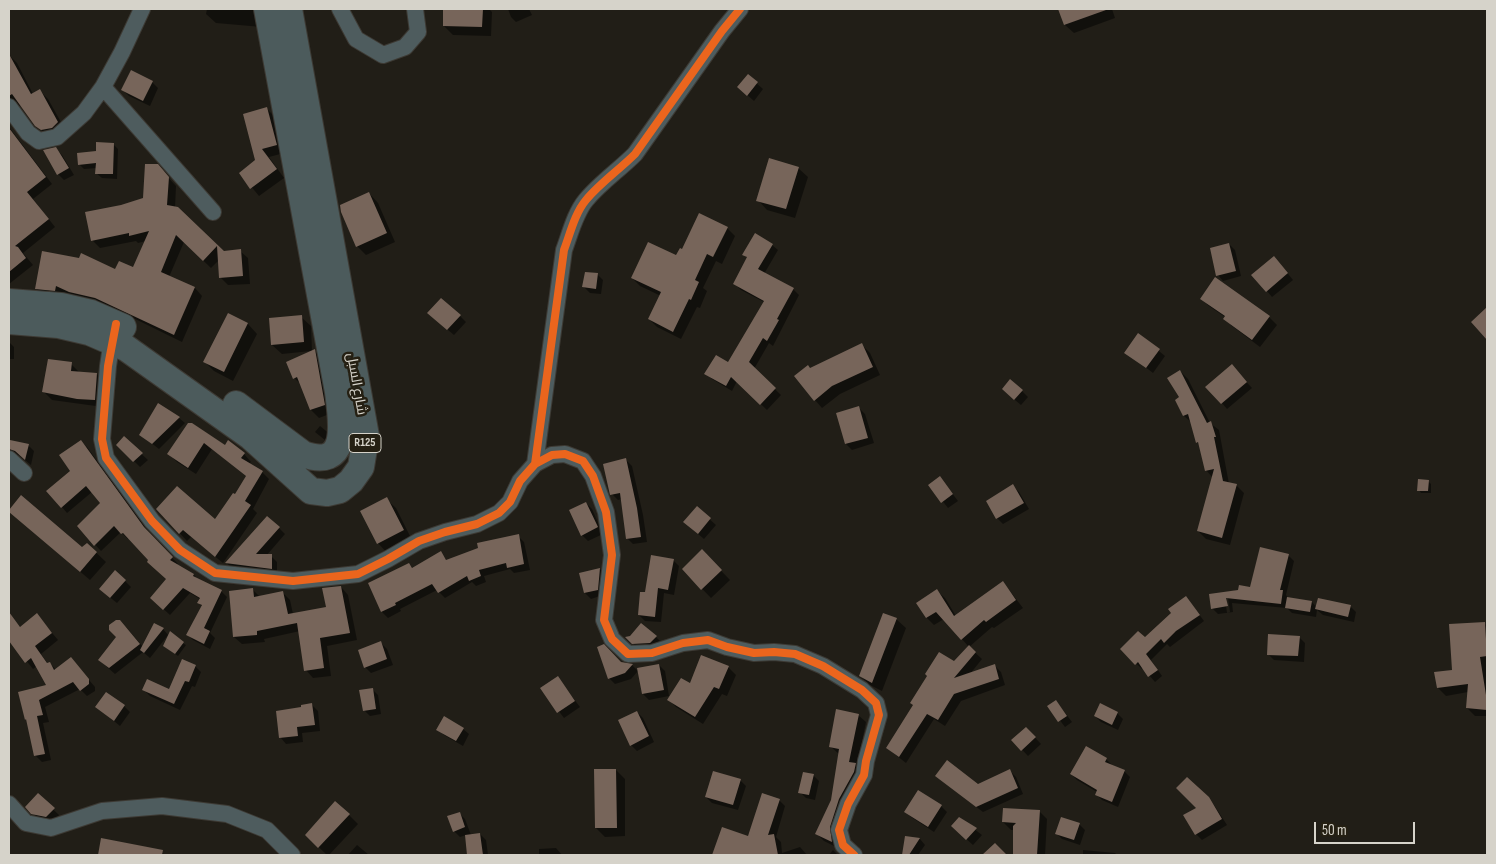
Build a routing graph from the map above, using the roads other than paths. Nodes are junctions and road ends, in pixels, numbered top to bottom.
1 (142, 9) edge
2 (267, 9) edge
3 (289, 9) edge
4 (340, 9) edge
5 (415, 9) edge
6 (740, 9) edge
7 (102, 87) junction
8 (9, 107) edge
9 (213, 212) dead end
10 (9, 302) edge
11 (9, 321) edge
12 (114, 333) junction
13 (9, 459) edge
14 (535, 464) junction
15 (24, 473) dead end
16 (9, 804) edge
17 (292, 855) edge
18 (854, 855) edge

1 - 7 street
2 - 12 main road, شارع السبل / R125
3 - 12 main road, شارع السبل / R125
4 - 5 street
6 - 14 street
7 - 8 street
7 - 9 street
10 - 12 main road, شارع السبل / R125
11 - 12 main road, شارع السبل / R125
12 - 14 street
13 - 15 street
14 - 18 street
16 - 17 street

